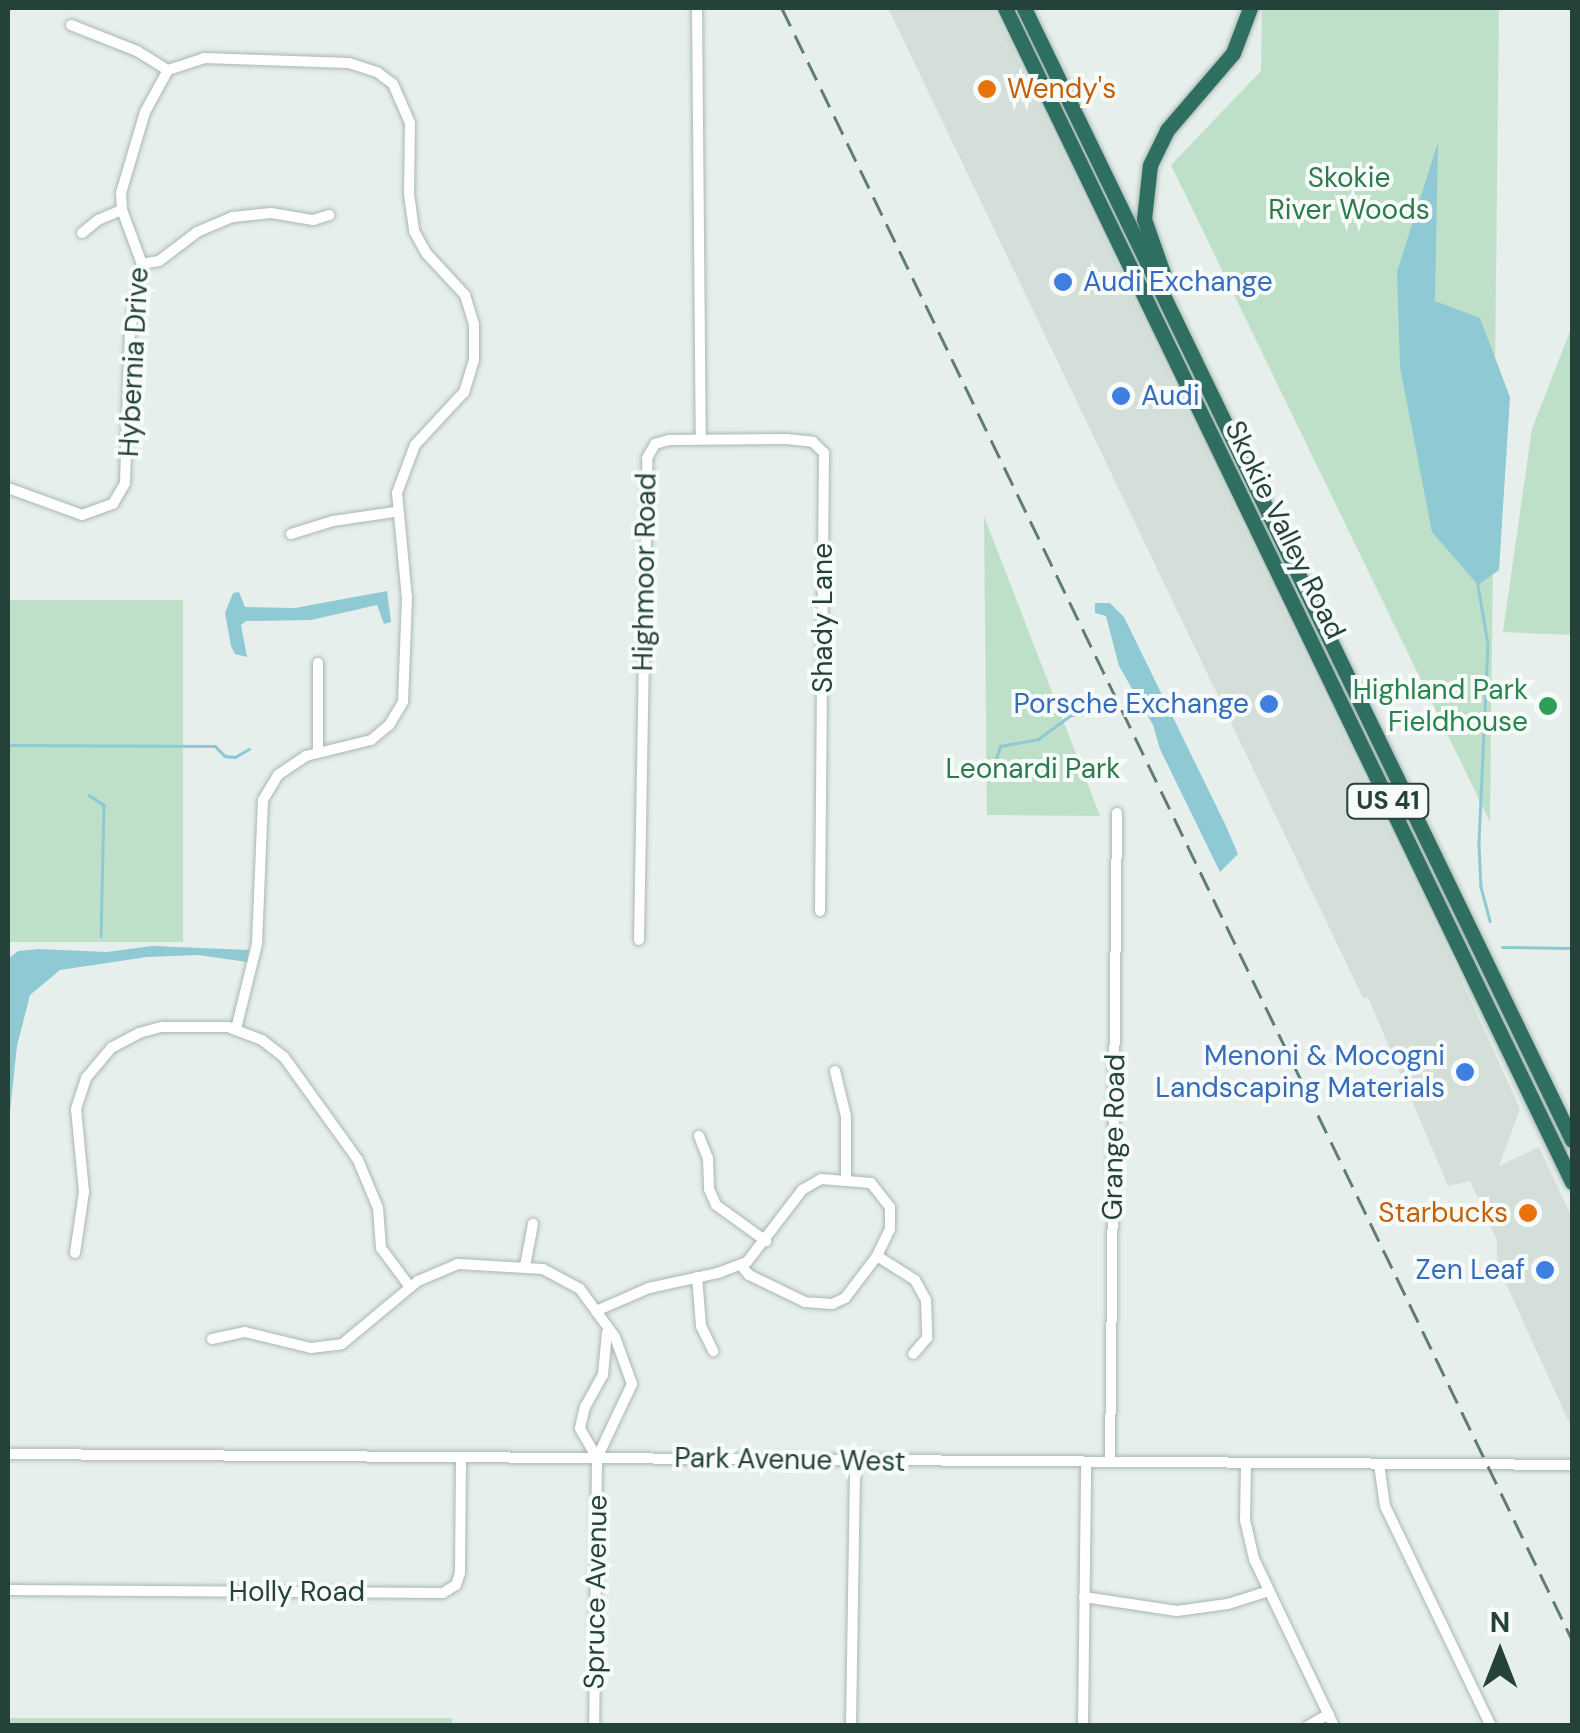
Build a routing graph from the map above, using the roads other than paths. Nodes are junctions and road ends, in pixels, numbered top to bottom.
1 (697, 8) edge
2 (1005, 8) edge
3 (1024, 8) edge
4 (1250, 8) edge
5 (71, 25) dead end
6 (168, 70) junction
7 (122, 210) junction
8 (329, 216) dead end
9 (82, 233) dead end
10 (142, 264) junction
11 (1209, 391) junction
12 (701, 439) junction
13 (8, 488) edge
14 (396, 512) junction
15 (291, 534) dead end
16 (318, 662) dead end
17 (318, 752) junction
18 (1117, 812) dead end
19 (820, 912) dead end
20 (639, 940) dead end
21 (236, 1029) junction
22 (835, 1071) dead end
23 (699, 1136) dead end
24 (1572, 1140) edge
25 (846, 1178) junction
26 (1572, 1182) edge
27 (533, 1224) dead end
28 (766, 1241) junction
29 (75, 1253) dead end
30 (877, 1256) junction
31 (741, 1265) junction
32 (525, 1266) junction
33 (697, 1277) junction
34 (410, 1287) junction
35 (596, 1311) junction
36 (607, 1332) junction
37 (212, 1339) dead end
38 (713, 1351) dead end
39 (912, 1354) dead end
40 (625, 1357) junction
41 (607, 1360) junction
42 (582, 1423) junction
43 (8, 1454) edge
44 (461, 1457) junction
45 (564, 1458) junction
46 (598, 1458) junction
47 (856, 1460) junction
48 (1110, 1462) junction
49 (1086, 1463) junction
50 (1246, 1464) junction
51 (1379, 1464) junction
52 (1572, 1465) edge
53 (8, 1590) edge
54 (1269, 1591) junction
55 (1084, 1597) junction
56 (1332, 1720) edge
57 (594, 1726) edge
58 (852, 1726) edge
59 (1083, 1726) edge
60 (1308, 1726) edge
61 (1492, 1726) edge

1 - 12 street
2 - 26 highway, Skokie Valley Road / US 41
3 - 11 highway, Skokie Valley Road / US 41
4 - 11 highway
5 - 6 street
6 - 7 street, Hybernia Drive
6 - 14 street
7 - 9 street
7 - 10 street, Hybernia Drive
8 - 10 street
10 - 13 street, Hybernia Drive
11 - 24 highway, Skokie Valley Road / US 41
12 - 19 street, Shady Lane
12 - 20 street, Highmoor Road
14 - 15 street
14 - 17 street
16 - 17 street
17 - 21 street
18 - 48 street, Grange Road
21 - 29 street
21 - 34 street
22 - 25 street
23 - 28 street
25 - 28 street
25 - 30 street
27 - 32 street
28 - 31 street
30 - 31 street
30 - 39 street
31 - 33 street
32 - 34 street
32 - 35 street
33 - 35 street
33 - 38 street
34 - 37 street
35 - 36 street
36 - 40 street
36 - 41 street
40 - 41 street
40 - 46 street
41 - 42 street
42 - 45 street
42 - 46 street
43 - 44 street, Park Avenue West
44 - 45 street, Park Avenue West
44 - 53 street, Holly Road
45 - 46 street, Park Avenue West
46 - 47 street, Park Avenue West
46 - 57 street, Spruce Avenue
47 - 49 street, Park Avenue West
47 - 58 street
48 - 49 street, Park Avenue West
48 - 50 street, Park Avenue West
49 - 55 street
50 - 51 street, Park Avenue West
50 - 54 street
51 - 52 street, Park Avenue West
51 - 61 street
54 - 55 street
54 - 56 street
55 - 59 street
56 - 60 street

